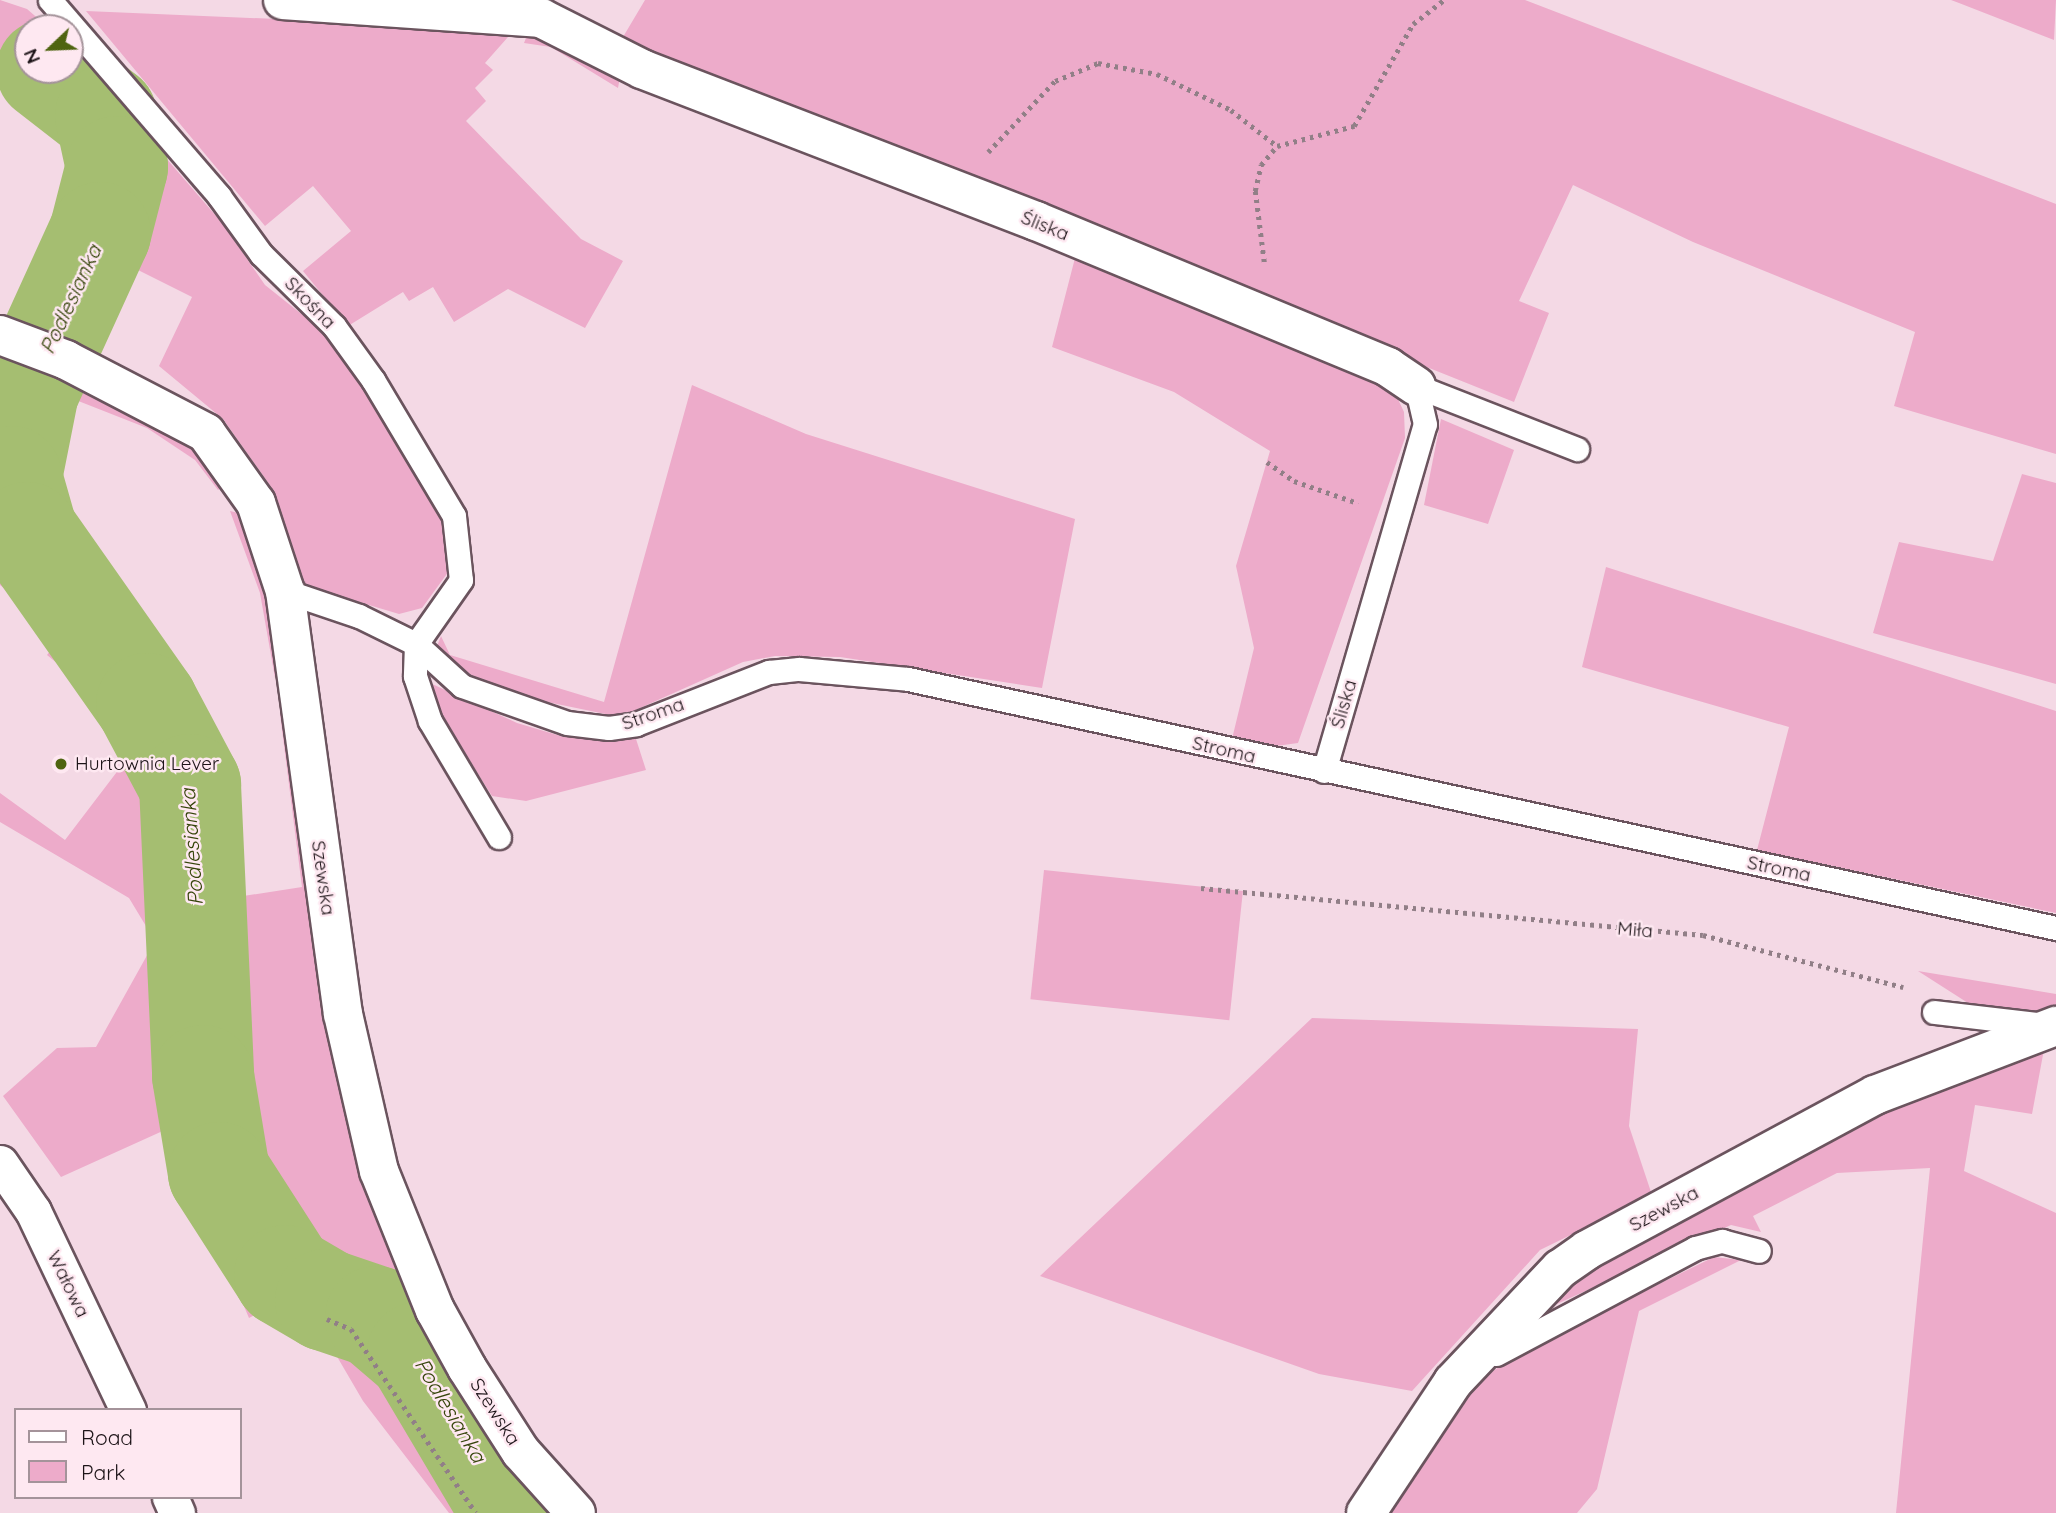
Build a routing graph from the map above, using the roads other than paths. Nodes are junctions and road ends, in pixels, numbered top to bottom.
1 (50, 0) edge
2 (283, 0) edge
3 (10, 339) edge
4 (1416, 386) junction
5 (1577, 449) dead end
6 (285, 591) junction
7 (416, 644) junction
8 (1324, 771) junction
9 (499, 837) dead end
10 (2056, 928) edge
11 (1934, 1012) road end
12 (2055, 1026) edge
13 (0, 1163) edge
14 (1759, 1251) dead end
15 (1452, 1382) junction
16 (127, 1408) edge
17 (576, 1513) edge
18 (1366, 1513) edge

1 - 7 lane, Skośna
2 - 4 street, Śliska
3 - 6 street, Szewska
4 - 5 lane
4 - 8 lane, Śliska
6 - 7 lane, Stroma
6 - 17 street, Szewska
7 - 8 lane, Stroma
7 - 9 lane
8 - 10 lane, Stroma
11 - 12 lane
12 - 15 street, Szewska
13 - 16 street, Wałowa
14 - 15 lane
15 - 18 street, Szewska

